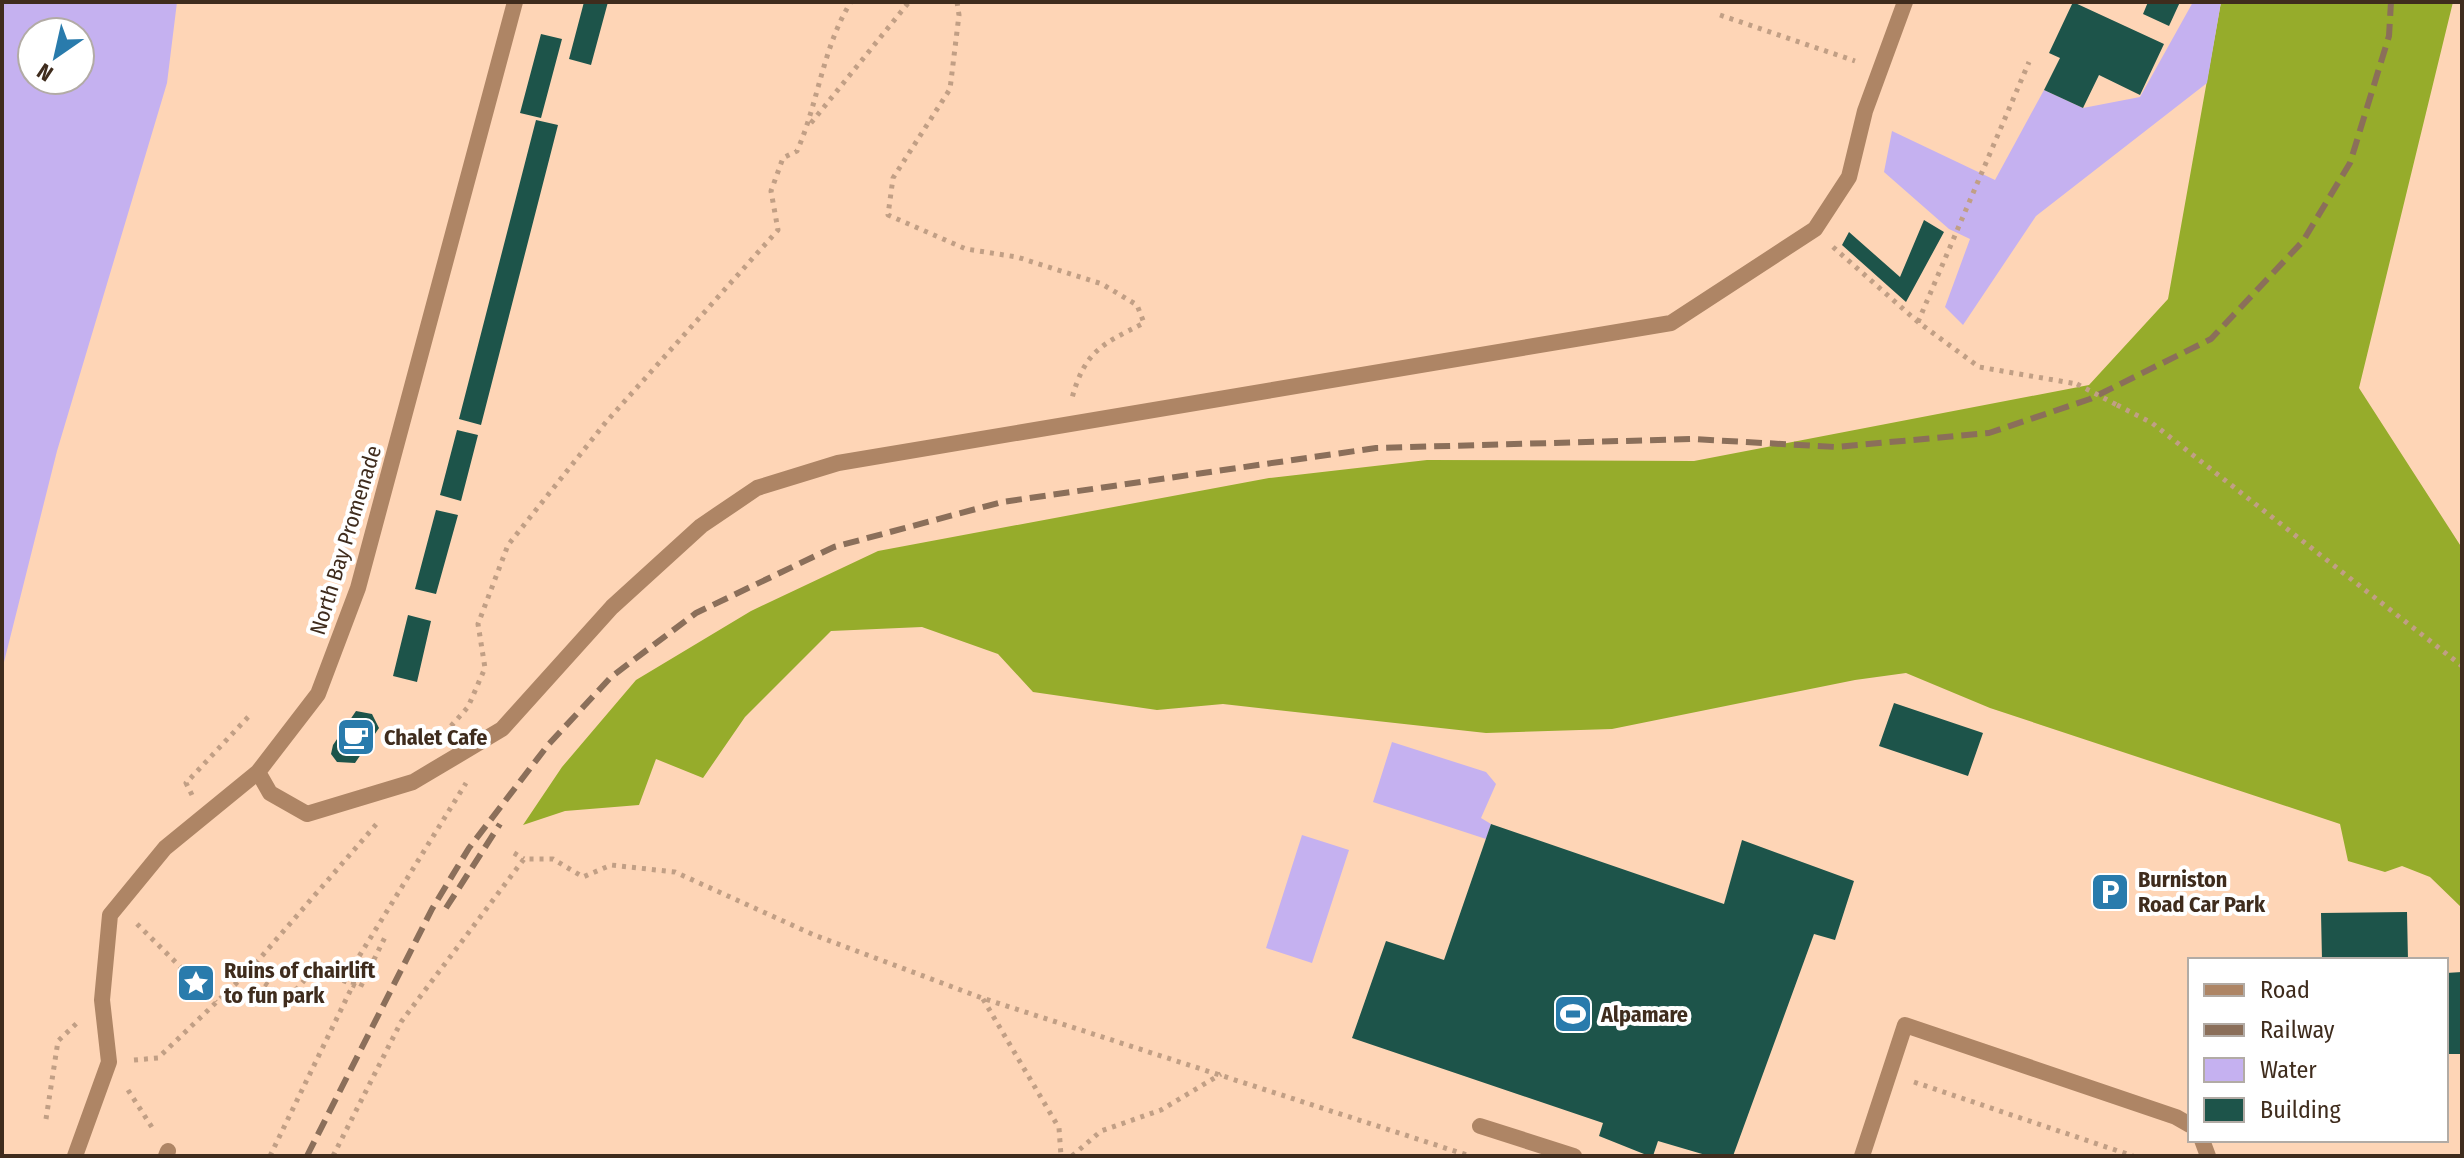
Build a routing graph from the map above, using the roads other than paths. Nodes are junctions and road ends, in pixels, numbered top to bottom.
1 (515, 2) edge
2 (1905, 2) edge
3 (258, 772) junction
4 (2188, 1124) edge
5 (1480, 1126) dead end
6 (75, 1156) edge
7 (1574, 1156) edge
8 (1862, 1156) edge

1 - 3 street, North Bay Promenade
2 - 3 street
3 - 6 street, North Bay Promenade
4 - 8 street
5 - 7 street

